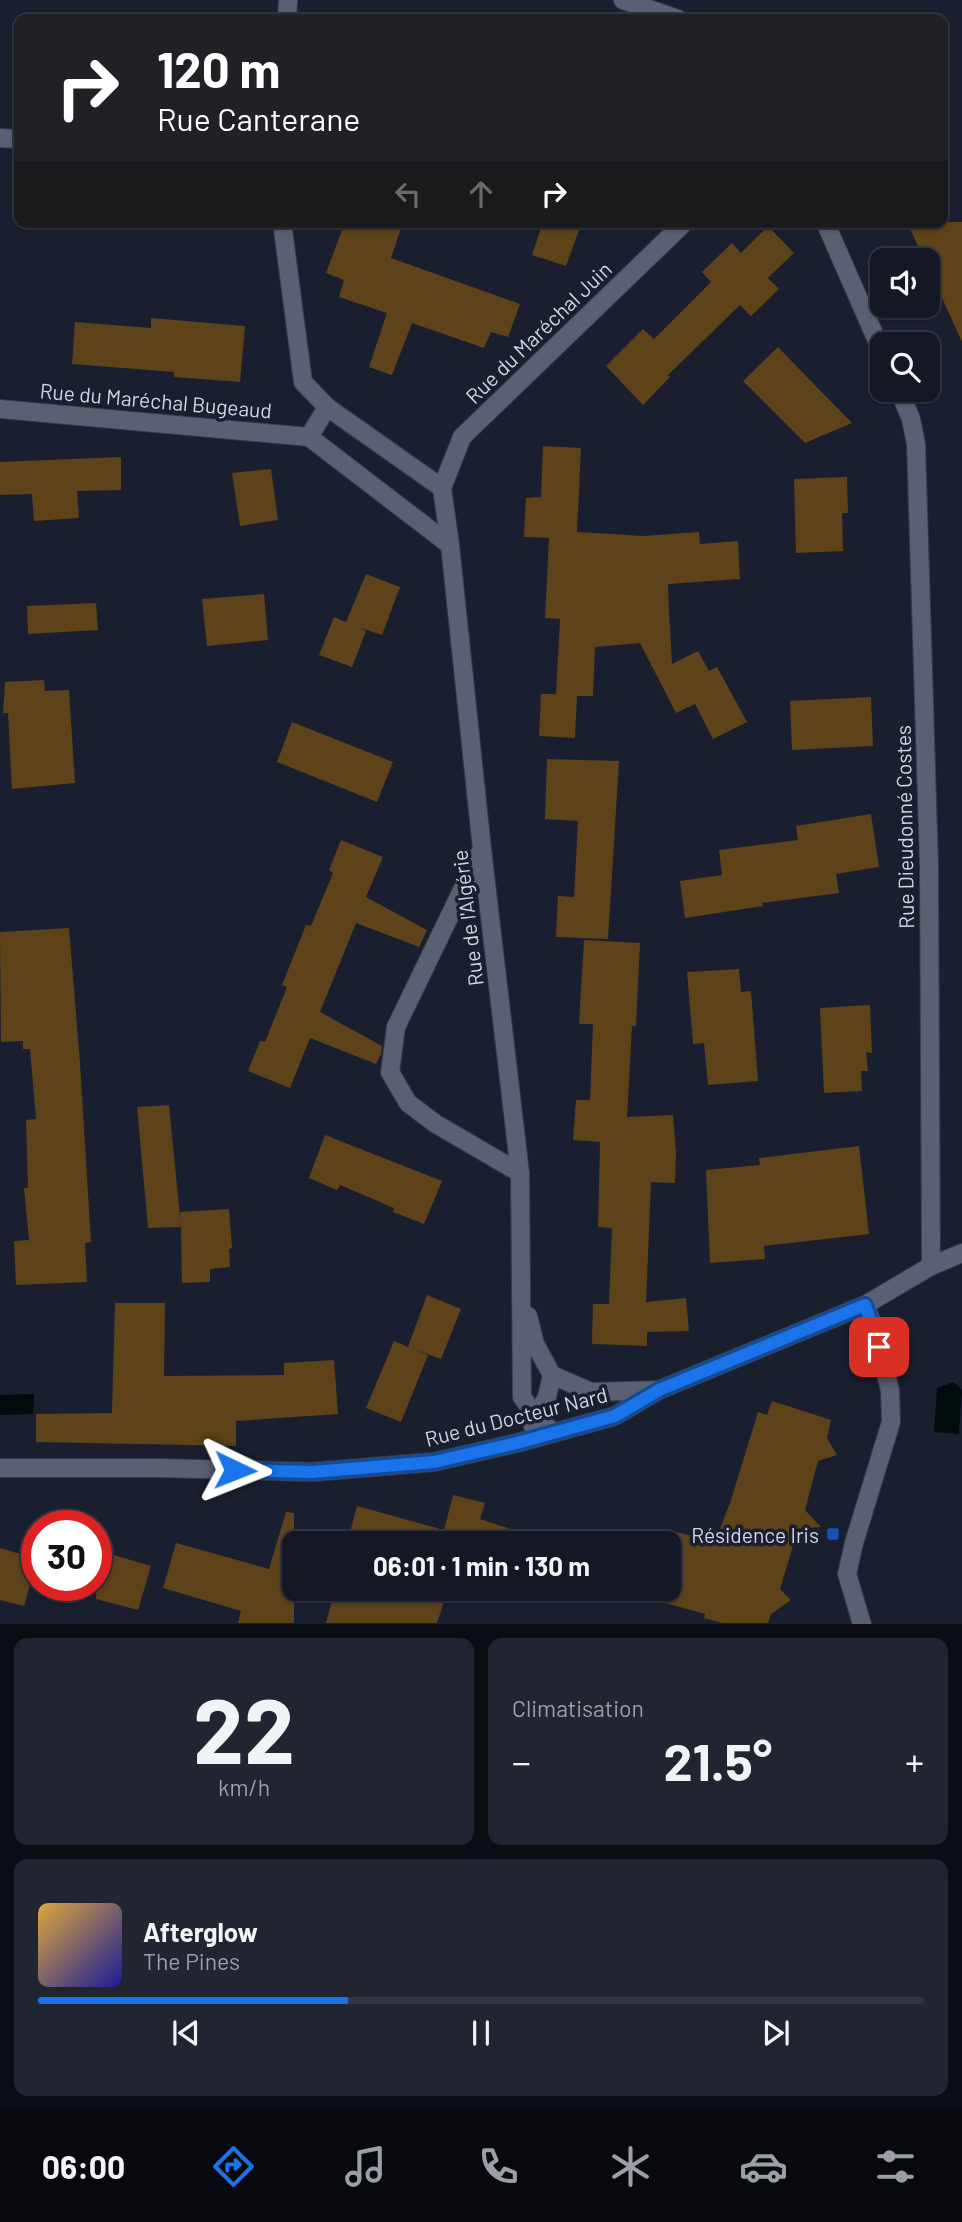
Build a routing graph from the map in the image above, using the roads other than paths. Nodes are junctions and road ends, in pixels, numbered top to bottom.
1 (623, 0) edge
2 (664, 14) edge
3 (283, 228) edge
4 (679, 228) edge
5 (828, 228) edge
6 (873, 332) edge
7 (904, 402) edge
8 (327, 407) junction
9 (0, 409) edge
10 (309, 437) junction
11 (442, 488) junction
12 (450, 545) junction
13 (482, 849) junction
14 (520, 1173) junction
15 (962, 1253) edge
16 (931, 1266) junction
17 (520, 1287) junction
18 (865, 1305) junction
19 (552, 1375) junction
20 (659, 1390) junction
21 (537, 1418) junction
22 (554, 1433) junction
23 (517, 1443) junction
24 (0, 1468) edge
25 (862, 1623) edge

1 - 2 street
3 - 8 street
4 - 11 street, Rue du Maréchal Juin
5 - 6 street
7 - 16 street, Rue Dieudonné Costes
8 - 10 street
8 - 11 street
9 - 10 street, Rue du Maréchal Bugeaud
10 - 12 street
11 - 12 street, Rue de l'Algérie
12 - 13 street, Rue de l'Algérie
13 - 14 street, Rue de l'Algérie
13 - 14 street
14 - 17 street, Rue de l'Algérie
15 - 16 street, Rue du Docteur Nard
16 - 18 street, Rue du Docteur Nard
17 - 19 street, Rue du Docteur Nard
17 - 21 street
18 - 20 street, Rue du Docteur Nard
18 - 25 street
19 - 20 street, Rue du Docteur Nard
19 - 21 street
20 - 22 street, Rue du Docteur Nard
21 - 22 street
21 - 23 street
22 - 23 street, Rue du Docteur Nard
23 - 24 street, Rue du Docteur Nard

